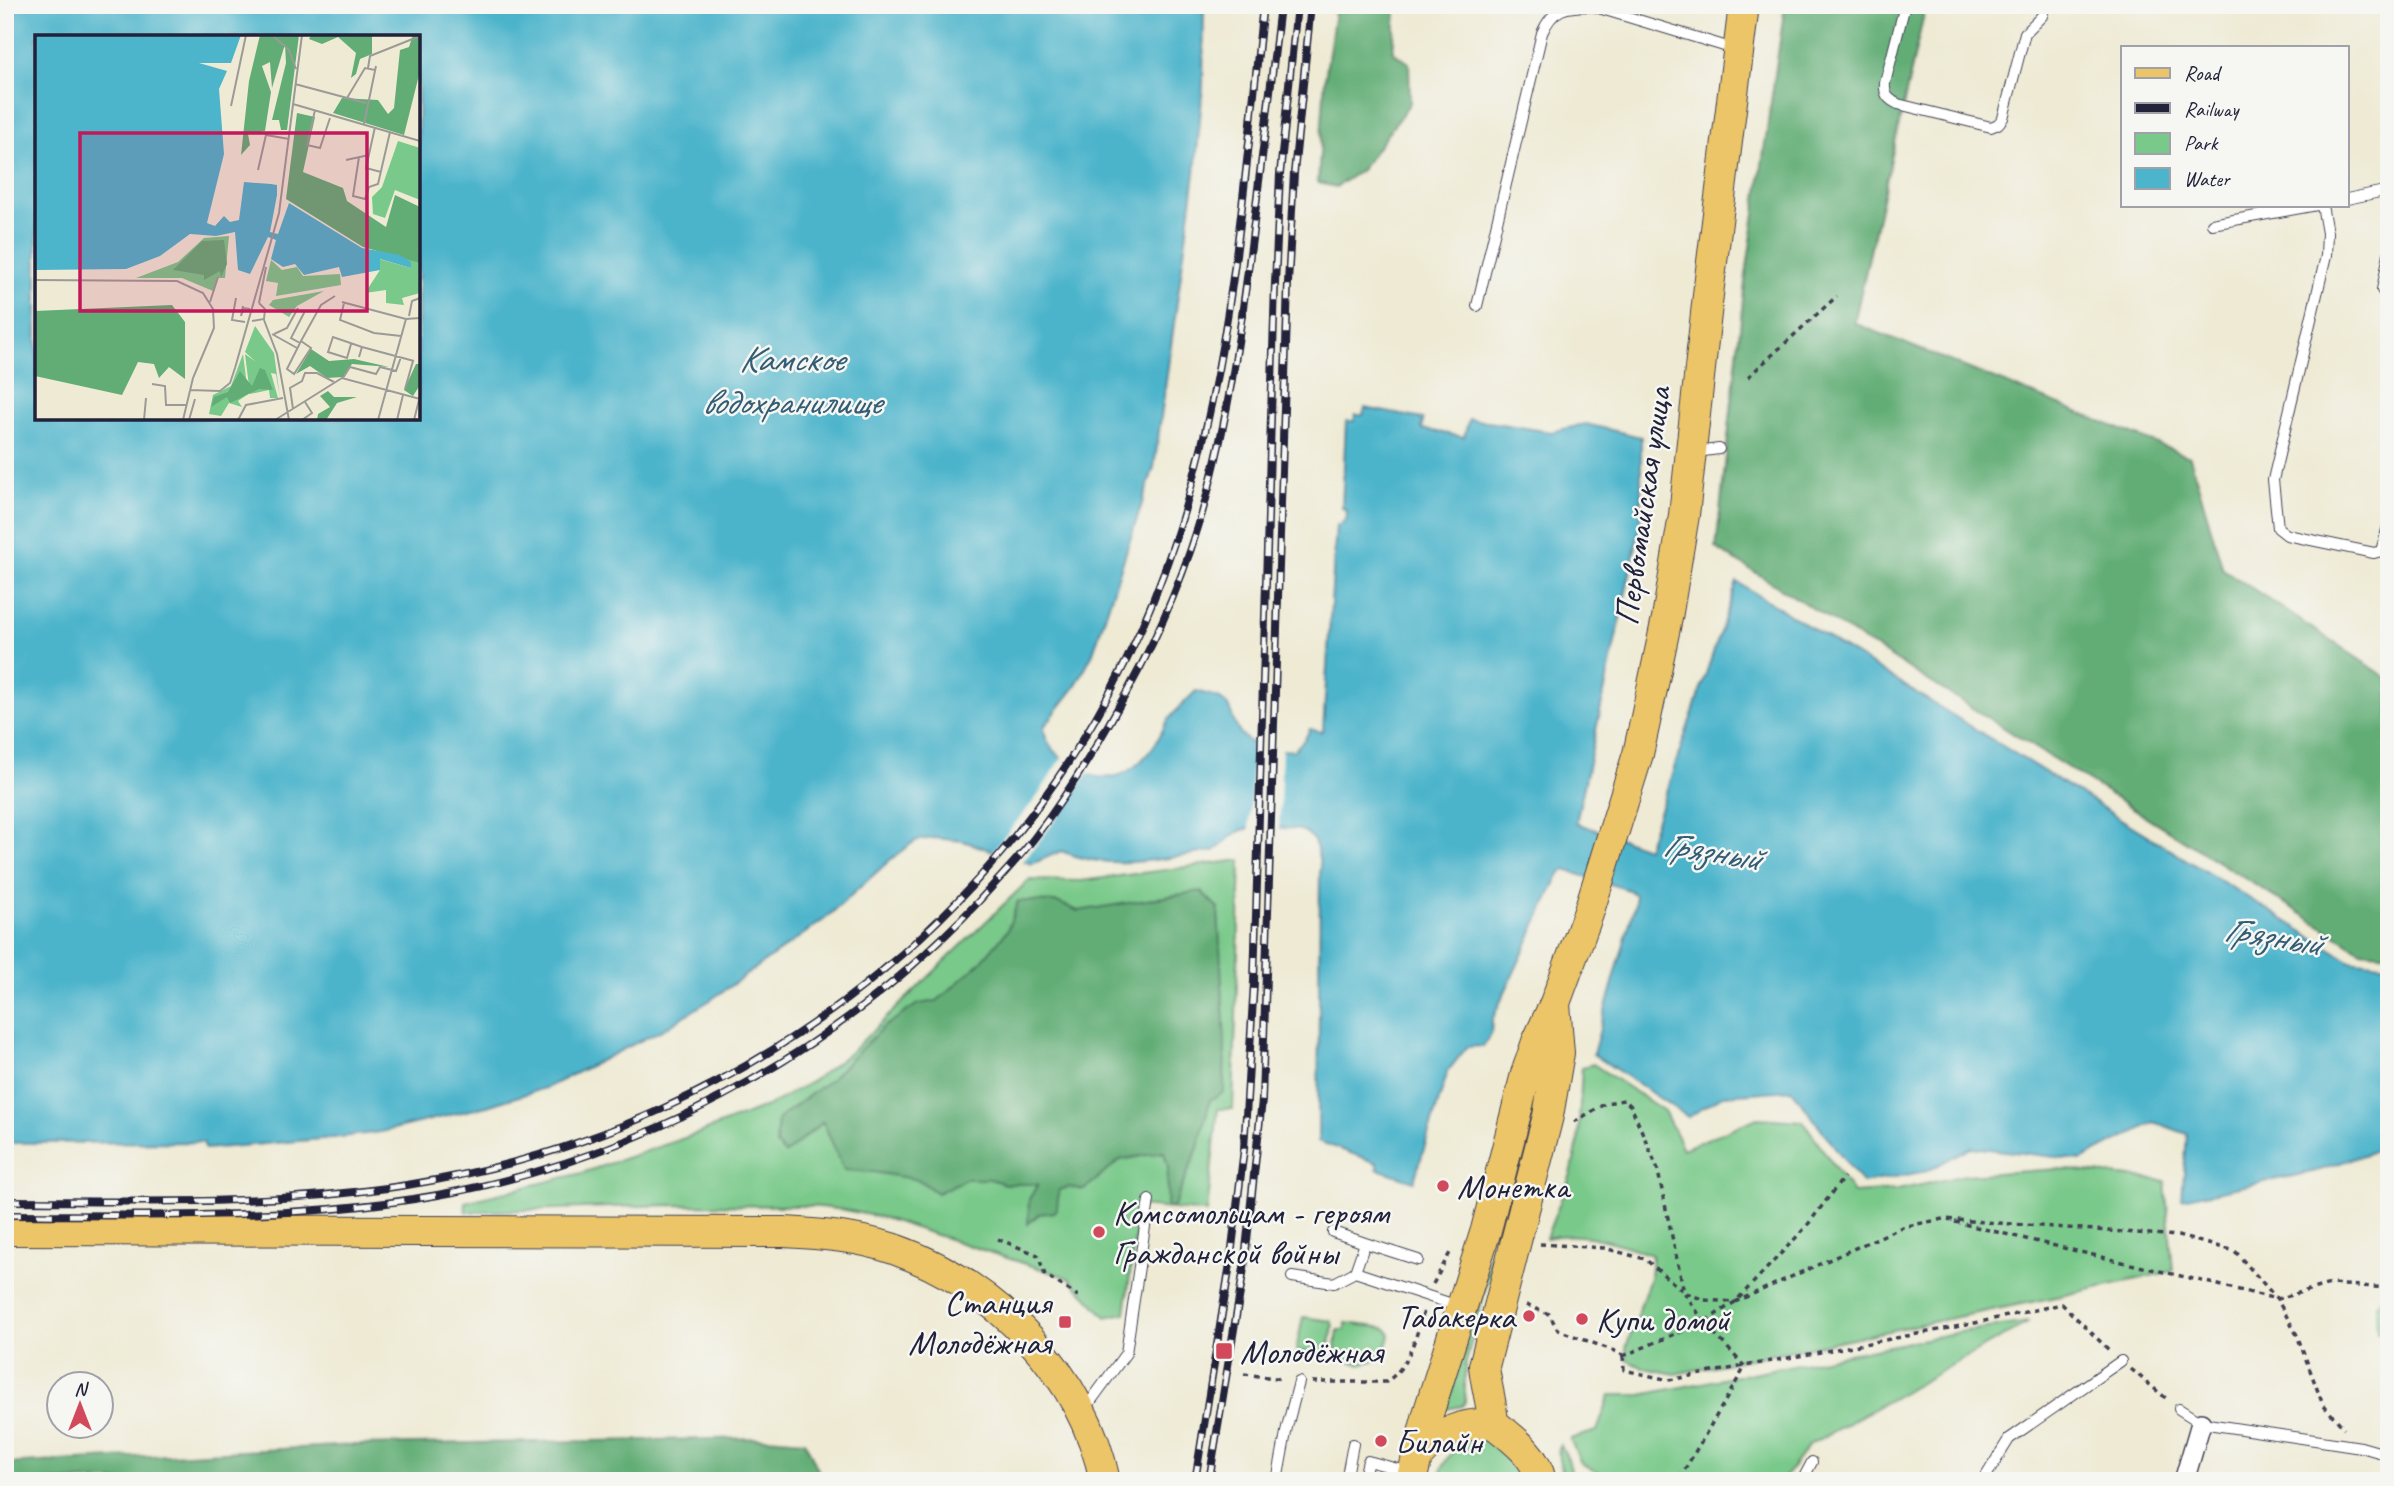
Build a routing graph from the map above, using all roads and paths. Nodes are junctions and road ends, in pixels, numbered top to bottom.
1 (1744, 5) edge
2 (1905, 5) edge
3 (2045, 5) edge
4 (1738, 50) junction
5 (2389, 190) edge
6 (2348, 199) edge
7 (2313, 206) edge
8 (2319, 206) edge
9 (2212, 224) dead end
10 (2389, 254) edge
11 (1837, 296) dead end
12 (2389, 297) edge
13 (1477, 306) dead end
14 (1748, 377) dead end
15 (2389, 523) edge
16 (1555, 1003) junction
17 (1572, 1123) dead end
18 (1844, 1177) dead end
19 (1149, 1200) dead end
20 (1943, 1219) junction
21 (5, 1230) edge
22 (1333, 1232) dead end
23 (998, 1239) dead end
24 (1365, 1243) junction
25 (1534, 1244) dead end
26 (1453, 1247) dead end
27 (1418, 1260) dead end
28 (1355, 1272) junction
29 (1292, 1277) dead end
30 (2389, 1288) edge
31 (1684, 1292) junction
32 (1078, 1296) dead end
33 (1429, 1297) junction
34 (2277, 1299) junction
35 (1516, 1300) dead end
36 (1735, 1302) junction
37 (1462, 1307) junction
38 (1704, 1322) junction
39 (1623, 1356) junction
40 (2121, 1361) junction
41 (1745, 1367) junction
42 (1244, 1374) dead end
43 (1300, 1382) junction
44 (2179, 1409) joint
45 (1083, 1412) junction
46 (1493, 1423) junction
47 (2201, 1423) junction
48 (1353, 1444) dead end
49 (2361, 1447) junction
50 (2389, 1455) edge
51 (1350, 1457) junction
52 (1368, 1461) junction
53 (1812, 1461) dead end
54 (1414, 1470) edge
55 (1105, 1481) edge
56 (1276, 1481) edge
57 (1346, 1481) edge
58 (1363, 1481) edge
59 (1541, 1481) edge
60 (1678, 1481) edge
61 (1802, 1481) edge
62 (1983, 1481) edge
63 (2184, 1481) edge

1 - 4 main road, Первомайская улица
2 - 3 lane
4 - 13 lane
4 - 16 main road, Первомайская улица
5 - 6 lane
7 - 9 lane
8 - 15 lane
10 - 12 lane
11 - 14 path
16 - 37 main road, Первомайская улица
16 - 46 main road, Первомайская улица
17 - 31 path
18 - 36 path
19 - 45 lane
20 - 34 path
20 - 34 path
20 - 36 path
21 - 45 main road
22 - 24 lane
23 - 32 path
24 - 27 lane
24 - 28 lane
25 - 31 path
26 - 33 path
28 - 29 lane
28 - 33 lane
30 - 34 path
31 - 36 path
31 - 38 path
33 - 37 lane
33 - 43 path
34 - 49 path
35 - 39 path
36 - 38 path
37 - 54 main road, Первомайская улица
38 - 39 path
38 - 41 path
39 - 41 path
40 - 41 path
40 - 44 path
40 - 62 lane
41 - 60 path
42 - 43 path
43 - 56 lane
44 - 47 lane
45 - 55 main road
46 - 54 main road
46 - 59 main road
47 - 49 lane
47 - 63 street
48 - 51 lane
49 - 50 lane
51 - 52 lane
51 - 57 lane
52 - 54 lane
52 - 58 lane
53 - 61 lane

